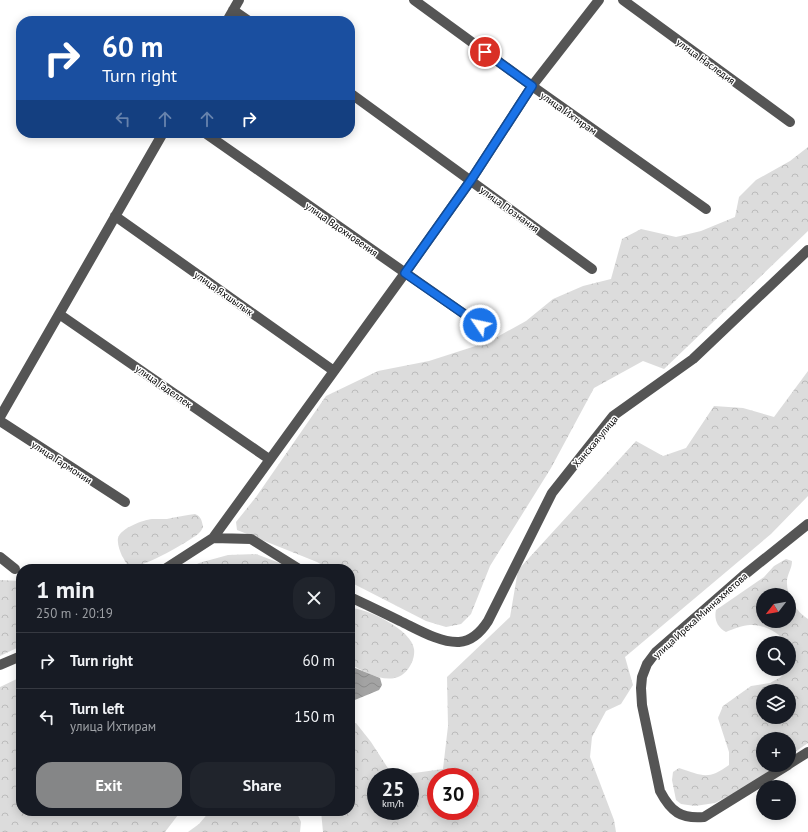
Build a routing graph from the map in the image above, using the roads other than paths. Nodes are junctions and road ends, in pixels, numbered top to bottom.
1 (239, 0) edge
2 (414, 0) edge
3 (599, 0) edge
4 (623, 0) edge
5 (233, 10) junction
6 (230, 16) edge
7 (242, 16) edge
8 (532, 86) junction
9 (355, 97) edge
10 (790, 122) dead end
11 (160, 138) edge
12 (212, 138) edge
13 (471, 180) junction
14 (706, 209) dead end
15 (115, 216) junction
16 (808, 250) edge
17 (592, 269) dead end
18 (405, 273) junction
19 (59, 314) junction
20 (480, 325) dead end
21 (334, 371) junction
22 (0, 417) edge
23 (0, 421) edge
24 (270, 459) junction
25 (125, 502) dead end
26 (808, 524) edge
27 (213, 538) junction
28 (0, 557) edge
29 (173, 564) edge
30 (291, 564) edge
31 (15, 569) dead end
32 (355, 600) edge
33 (16, 658) edge
34 (0, 665) edge
35 (808, 752) edge
36 (796, 760) edge
37 (777, 772) edge

1 - 5 street
2 - 8 street, улица Ихтирам
3 - 8 street
4 - 10 street, улица Наследия
5 - 6 street
5 - 7 street
8 - 13 street
8 - 14 street, улица Ихтирам
9 - 13 street, улица Познания
11 - 15 street
12 - 18 street, улица Вдохновения
13 - 17 street, улица Познания
13 - 18 street
15 - 19 street
15 - 21 street, улица Яхшылык
16 - 32 street, Ханская улица
18 - 20 street, улица Вдохновения
18 - 21 street
19 - 22 street
19 - 24 street, улица Гаделлек
21 - 24 street
23 - 25 street, улица Гармонии
24 - 27 street
26 - 37 street, улица Ирека Миннахметова
27 - 29 street
27 - 30 street
28 - 31 street
33 - 34 street
35 - 36 street, улица Ирека Миннахметова

